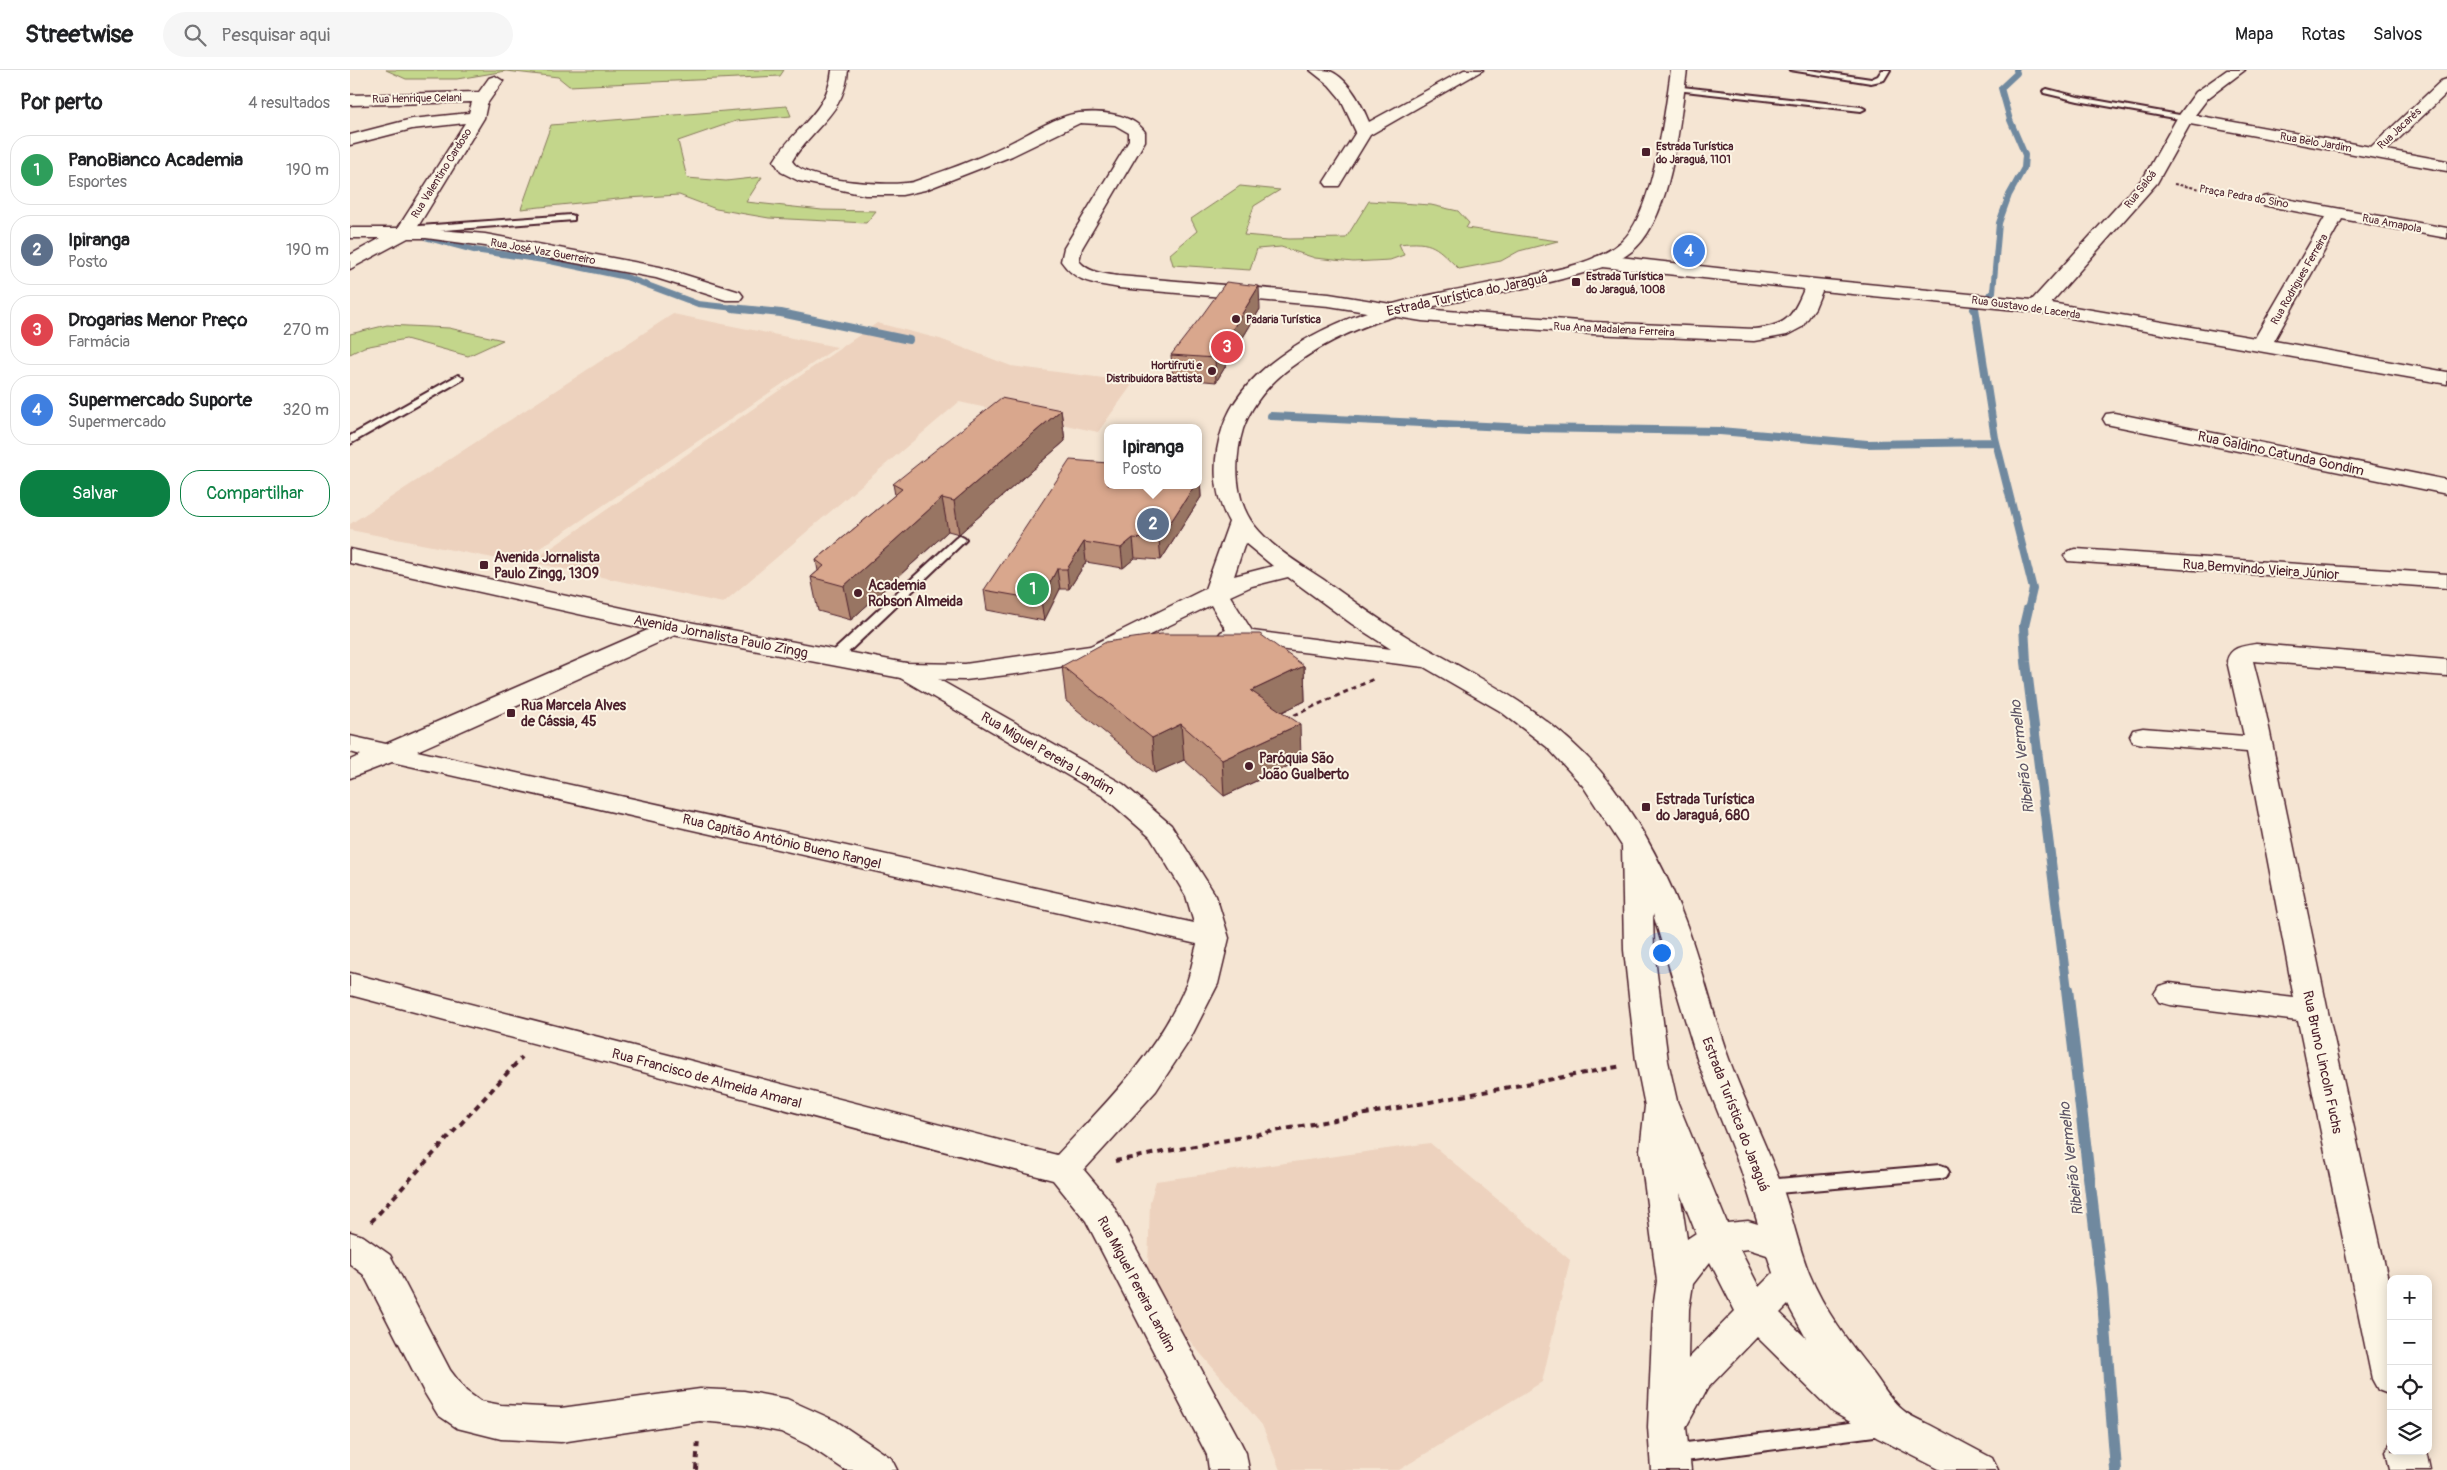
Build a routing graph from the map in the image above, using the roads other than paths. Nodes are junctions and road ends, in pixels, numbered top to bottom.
1 (840, 70) edge
2 (1318, 70) edge
3 (1475, 70) edge
4 (1794, 70) edge
5 (1886, 70) edge
6 (2237, 70) edge
7 (1678, 79) edge
8 (495, 81) dead end
9 (2447, 84) edge
10 (2047, 91) dead end
11 (484, 97) junction
12 (350, 100) edge
13 (1861, 109) dead end
14 (476, 118) junction
15 (2185, 118) junction
16 (1364, 132) junction
17 (350, 140) edge
18 (2374, 153) junction
19 (2447, 166) edge
20 (1333, 182) dead end
21 (2269, 201) road end
22 (2337, 212) junction
23 (571, 218) dead end
24 (405, 231) junction
25 (2447, 233) edge
26 (350, 234) edge
27 (1602, 261) junction
28 (350, 263) edge
29 (1816, 285) junction
30 (733, 296) dead end
31 (2028, 305) junction
32 (1386, 310) junction
33 (2261, 346) junction
34 (458, 378) dead end
35 (2447, 378) edge
36 (2114, 419) dead end
37 (350, 441) edge
38 (2447, 488) edge
39 (1240, 522) junction
40 (960, 540) dead end
41 (350, 556) edge
42 (2076, 556) dead end
43 (1293, 569) junction
44 (2447, 581) edge
45 (1216, 592) junction
46 (673, 627) junction
47 (1381, 632) junction
48 (1244, 637) junction
49 (1207, 638) edge
50 (1170, 641) edge
51 (1342, 648) junction
52 (1095, 652) junction
53 (833, 659) junction
54 (1439, 663) junction
55 (2447, 668) edge
56 (906, 671) junction
57 (2143, 736) dead end
58 (350, 744) edge
59 (2258, 745) junction
60 (389, 753) junction
61 (350, 770) edge
62 (1635, 843) junction
63 (1214, 938) junction
64 (350, 984) edge
65 (2170, 994) dead end
66 (2312, 1012) junction
67 (1660, 1101) junction
68 (1064, 1170) junction
69 (1940, 1172) dead end
70 (1765, 1187) junction
71 (360, 1235) edge
72 (1716, 1238) junction
73 (1787, 1261) junction
74 (1675, 1281) junction
75 (1757, 1313) junction
76 (2388, 1365) edge
77 (1892, 1426) junction
78 (1669, 1450) edge
79 (2407, 1455) edge
80 (877, 1470) edge
81 (1229, 1470) edge
82 (1978, 1470) edge
83 (2410, 1470) edge

1 - 32 street, Rua Ana Madalena Ferreira
2 - 16 street
3 - 16 street
4 - 5 lane
6 - 15 street, Rua Saloá
7 - 13 lane
7 - 27 street, Estrada Turística do Jaraguá
8 - 11 street
9 - 18 street, Rua Jacarés
10 - 15 lane
11 - 12 street, Rua Henrique Celani
11 - 14 street
14 - 17 street, Rua Valentino Cardoso
14 - 24 street, Rua Valentino Cardoso
15 - 18 street, Rua Belo Jardim
15 - 31 street, Rua Saloá
16 - 20 street
18 - 19 street, Rua Belo Jardim
21 - 22 street, Praça Pedra do Sino
22 - 25 street, Rua Amapola
22 - 33 street, Rua Rodrigues Ferreira
23 - 24 lane
24 - 26 street, Rua José Vaz Guerreiro
24 - 28 street, Rua Valentino Cardoso
24 - 30 street, Rua José Vaz Guerreiro
27 - 29 street, Rua Gustavo de Lacerda
27 - 32 street, Estrada Turística do Jaraguá
29 - 31 street, Rua Gustavo de Lacerda
29 - 32 street, Rua Ana Madalena Ferreira
31 - 33 street, Rua Gustavo de Lacerda
32 - 39 street, Estrada Turística do Jaraguá
33 - 35 street, Rua Gustavo de Lacerda
34 - 37 lane
36 - 38 street, Rua Galdino Catunda Gondim
39 - 43 street, Estrada Turística do Jaraguá
39 - 45 street
40 - 53 lane
41 - 46 street, Avenida Jornalista Paulo Zingg
42 - 44 street, Rua Bemvindo Vieira Júnior
43 - 45 street, Avenida Jornalista Paulo Zingg
43 - 47 street, Estrada Turística do Jaraguá
45 - 48 street
45 - 52 street, Avenida Jornalista Paulo Zingg
46 - 53 street, Avenida Jornalista Paulo Zingg
46 - 60 street
47 - 51 street
47 - 54 street, Estrada Turística do Jaraguá
48 - 49 street
48 - 51 street
50 - 52 street, Avenida Jornalista Paulo Zingg
51 - 54 street
52 - 56 street, Avenida Jornalista Paulo Zingg
53 - 56 street, Avenida Jornalista Paulo Zingg
54 - 62 street, Estrada Turística do Jaraguá
55 - 59 street, Rua Bruno Lincoln Fuchs
56 - 63 street, Rua Miguel Pereira Landim
57 - 59 street
58 - 60 street, Rua Capitão Antônio Bueno Rangel
59 - 66 street, Rua Bruno Lincoln Fuchs
60 - 61 street
60 - 63 street, Rua Capitão Antônio Bueno Rangel
62 - 67 street
62 - 70 street, Estrada Turística do Jaraguá
63 - 68 street
64 - 68 street, Rua Francisco de Almeida Amaral
65 - 66 street
66 - 76 street, Rua Bruno Lincoln Fuchs
67 - 72 street
67 - 74 street
68 - 81 street, Rua Miguel Pereira Landim
69 - 70 lane
70 - 73 street, Estrada Turística do Jaraguá
71 - 80 street
72 - 73 street
72 - 74 street
72 - 75 street
73 - 75 street
73 - 77 street, Estrada Turística do Jaraguá
74 - 78 street
75 - 77 street
75 - 78 street
77 - 78 lane
77 - 82 street
79 - 83 street

